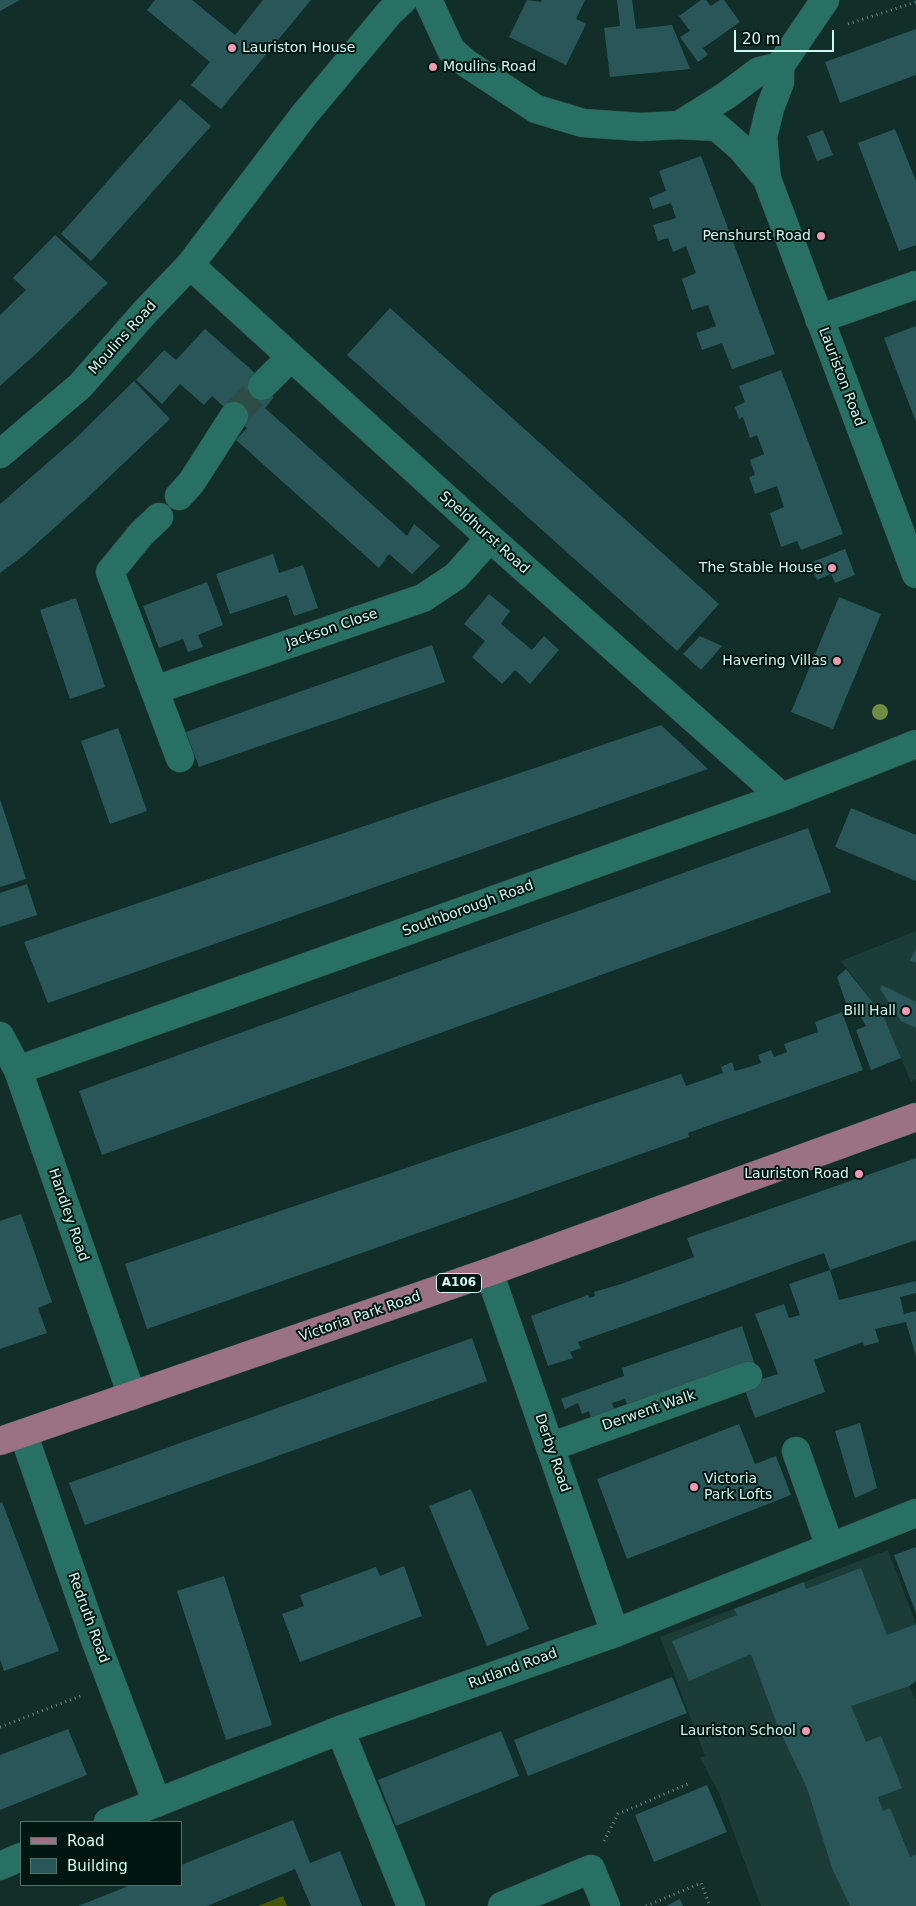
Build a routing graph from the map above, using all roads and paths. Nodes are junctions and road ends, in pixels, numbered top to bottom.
1 (403, 0) edge
2 (428, 0) edge
3 (825, 0) edge
4 (916, 2) edge
5 (845, 25) dead end
6 (780, 66) junction
7 (679, 125) junction
8 (768, 179) junction
9 (190, 265) junction
10 (916, 285) edge
11 (819, 319) junction
12 (291, 358) junction
13 (262, 386) tunnel mouth
14 (234, 416) tunnel mouth
15 (0, 454) edge
16 (179, 496) dead end
17 (159, 517) dead end
18 (490, 538) junction
19 (916, 574) edge
20 (155, 690) junction
21 (916, 744) edge
22 (180, 758) dead end
23 (782, 797) junction
24 (0, 1036) edge
25 (18, 1070) junction
26 (916, 1116) edge
27 (489, 1272) junction
28 (748, 1376) dead end
29 (132, 1396) junction
30 (12, 1437) edge
31 (550, 1447) junction
32 (796, 1451) dead end
33 (916, 1513) edge
34 (830, 1547) junction
35 (615, 1633) junction
36 (112, 1683) junction
37 (0, 1727) edge
38 (340, 1730) junction
39 (690, 1783) dead end
40 (157, 1802) junction
41 (110, 1821) edge
42 (20, 1857) edge
43 (0, 1866) edge
44 (591, 1869) junction
45 (411, 1906) edge
46 (502, 1906) edge
47 (606, 1906) edge
48 (646, 1906) edge
49 (710, 1906) edge

1 - 9 street, Moulins Road
2 - 7 street, Lauriston Road
3 - 6 street
4 - 5 path
6 - 7 street
6 - 8 street, Lauriston Road
7 - 8 street, Lauriston Road
8 - 11 street, Lauriston Road
9 - 12 street, Speldhurst Road
9 - 15 street, Moulins Road
10 - 11 street
11 - 19 street, Lauriston Road
12 - 13 street
12 - 18 street, Speldhurst Road
14 - 16 street
17 - 20 street
18 - 20 street, Jackson Close
18 - 23 street, Speldhurst Road
20 - 22 street
21 - 23 street, Southborough Road
23 - 25 street, Southborough Road
24 - 25 street, Handley Road
25 - 29 street, Handley Road
26 - 27 main road, Victoria Park Road / A106
27 - 29 main road, Victoria Park Road / A106
27 - 31 street, Derby Road
28 - 31 street, Derwent Walk
29 - 30 main road, Victoria Park Road / A106
30 - 36 street, Redruth Road
31 - 35 street, Derby Road
32 - 34 street
33 - 34 street, Rutland Road
34 - 35 street, Rutland Road
35 - 38 street, Rutland Road
36 - 37 path
36 - 40 street, Redruth Road
38 - 40 street, Rutland Road
38 - 45 street
39 - 44 path
40 - 41 street, Rutland Road
42 - 43 street
44 - 46 street
44 - 47 street
48 - 49 path

